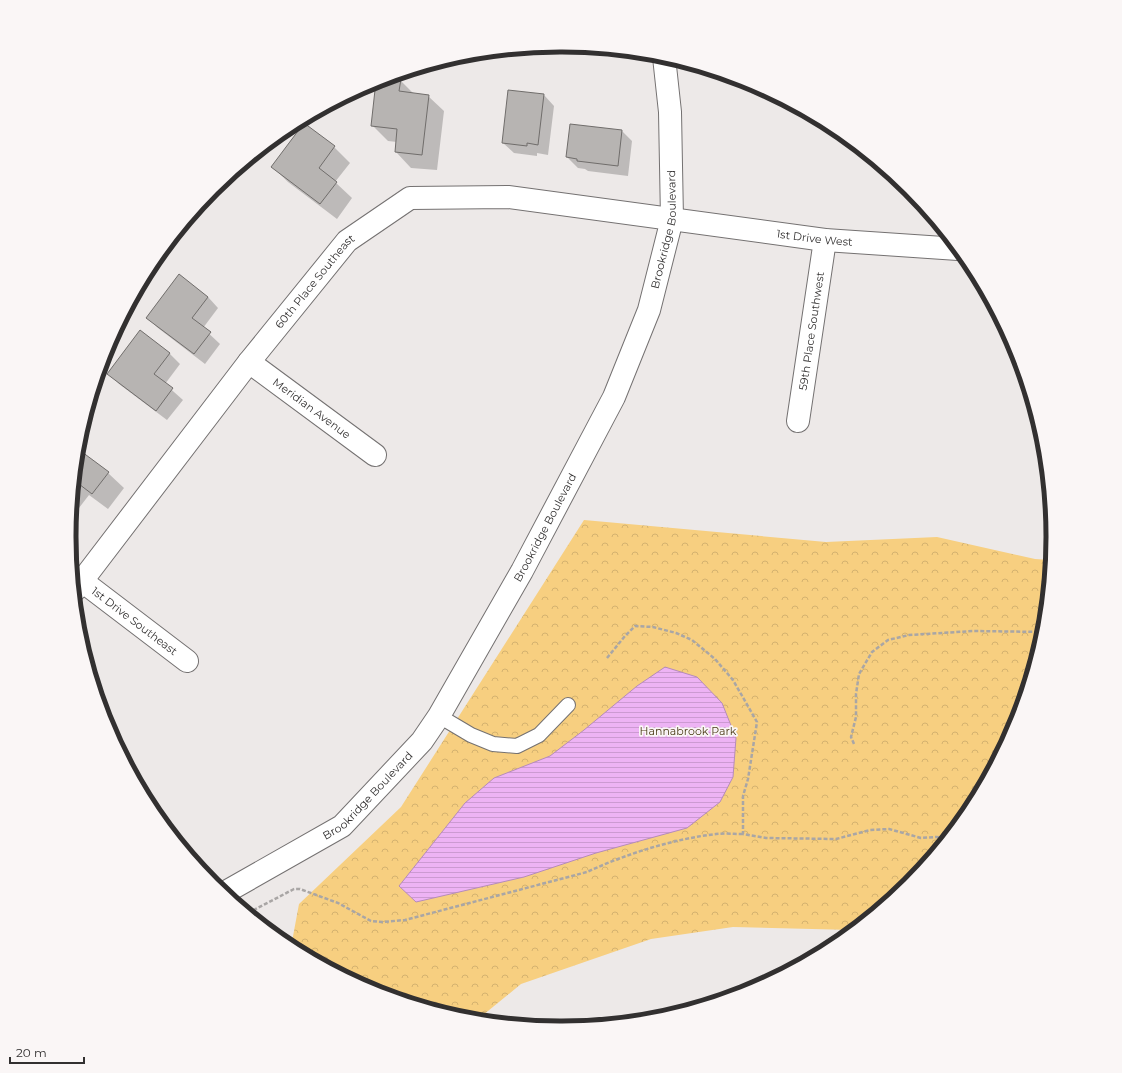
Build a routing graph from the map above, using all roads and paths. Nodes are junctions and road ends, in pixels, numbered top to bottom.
1 (665, 63) edge
2 (672, 219) junction
3 (825, 240) junction
4 (950, 248) edge
5 (248, 362) junction
6 (798, 421) dead end
7 (375, 455) dead end
8 (80, 584) edge
9 (80, 587) edge
10 (1036, 632) edge
11 (607, 658) dead end
12 (187, 661) dead end
13 (568, 705) dead end
14 (439, 716) junction
15 (854, 744) dead end
16 (743, 834) junction
17 (940, 837) edge
18 (230, 890) edge
19 (253, 910) edge

1 - 2 street, Brookridge Boulevard
2 - 3 street, 1st Drive West
2 - 5 street, 60th Place Southeast
2 - 14 street, Brookridge Boulevard
3 - 4 street, 1st Drive West
3 - 6 street, 59th Place Southwest
5 - 7 street, Meridian Avenue
5 - 8 street, 60th Place Southeast
9 - 12 street, 1st Drive Southeast
10 - 15 path
11 - 16 path
13 - 14 lane
14 - 18 street, Brookridge Boulevard
16 - 17 path
16 - 19 path

